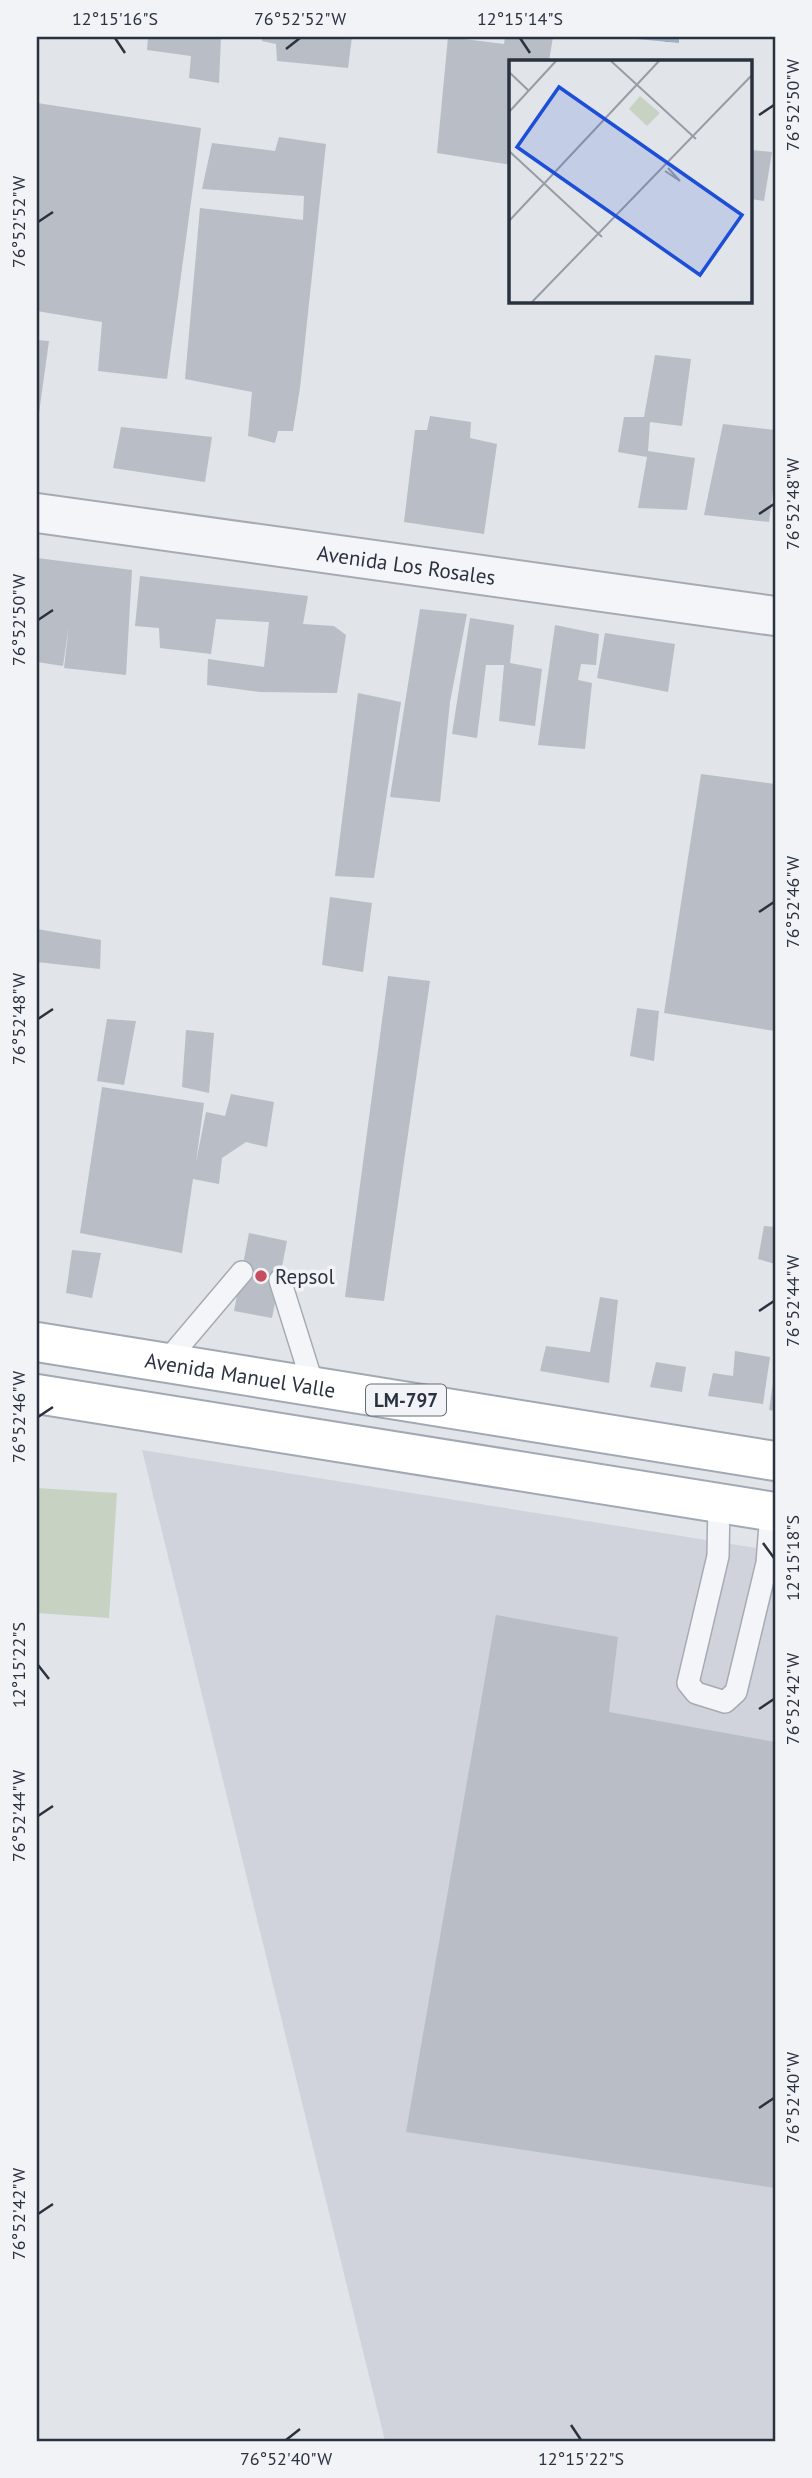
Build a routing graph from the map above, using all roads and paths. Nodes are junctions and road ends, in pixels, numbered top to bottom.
1 (37, 513) edge
2 (775, 616) edge
3 (242, 1272) dead end
4 (279, 1280) dead end
5 (37, 1342) edge
6 (165, 1363) junction
7 (313, 1385) junction
8 (37, 1394) edge
9 (775, 1461) edge
10 (719, 1503) junction
11 (773, 1512) edge

1 - 2 street, Avenida Los Rosales
3 - 6 lane
4 - 7 lane
5 - 6 main road, Avenida Manuel Valle / LM-797
6 - 7 main road, Avenida Manuel Valle / LM-797
7 - 9 main road, Avenida Manuel Valle / LM-797
8 - 10 main road, LM-797
10 - 11 main road, LM-797
10 - 11 lane

